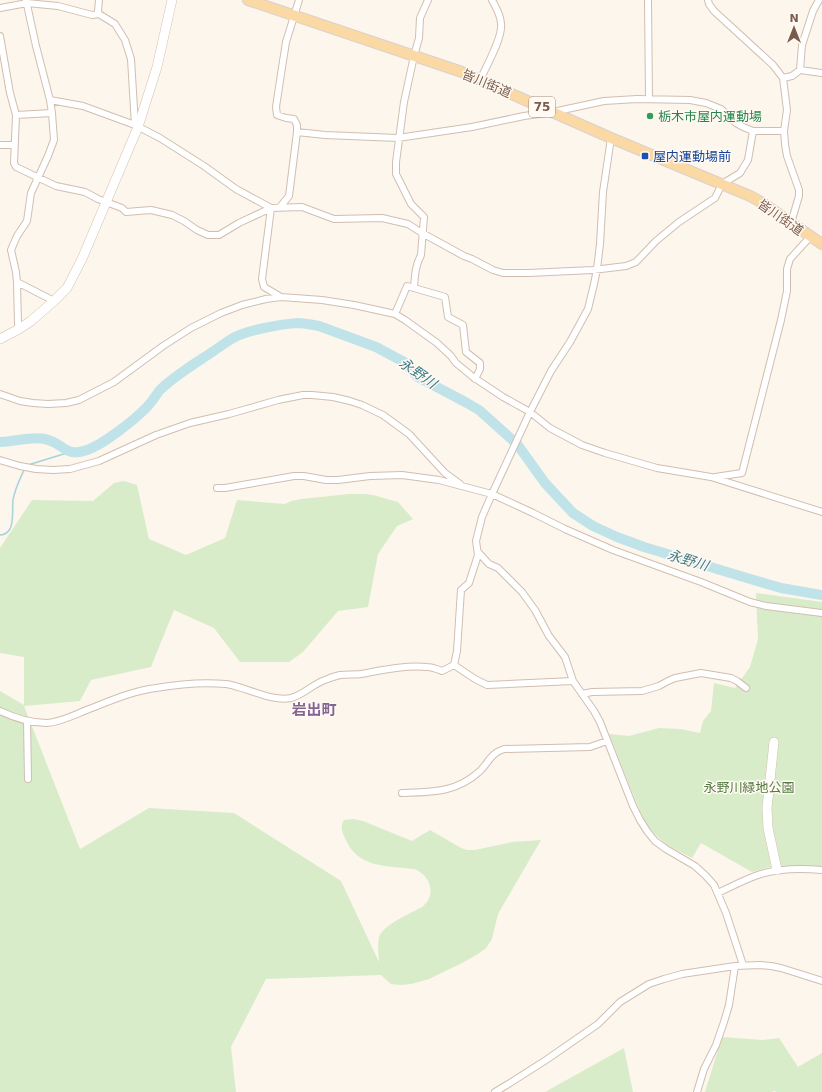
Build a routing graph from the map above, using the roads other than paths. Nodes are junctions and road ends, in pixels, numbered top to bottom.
1 (99, 0) edge
2 (172, 0) edge
3 (248, 0) edge
4 (299, 0) edge
5 (428, 0) edge
6 (492, 0) edge
7 (648, 0) edge
8 (708, 0) edge
9 (819, 0) edge
10 (26, 2) edge
11 (0, 8) edge
12 (99, 14) junction
13 (295, 15) junction
14 (0, 36) edge
15 (414, 56) junction
16 (800, 70) junction
17 (822, 73) edge
18 (783, 78) junction
19 (480, 80) junction
20 (650, 99) junction
21 (50, 100) junction
22 (553, 112) junction
23 (52, 113) junction
24 (16, 116) junction
25 (136, 126) junction
26 (753, 130) junction
27 (784, 131) junction
28 (297, 132) junction
29 (398, 138) junction
30 (611, 138) junction
31 (14, 144) junction
32 (0, 145) edge
33 (38, 178) junction
34 (722, 184) junction
35 (106, 202) junction
36 (280, 207) junction
37 (271, 208) junction
38 (791, 223) junction
39 (422, 233) junction
40 (810, 237) junction
41 (822, 244) edge
42 (597, 269) junction
43 (16, 282) junction
44 (414, 288) junction
45 (281, 297) junction
46 (54, 301) junction
47 (395, 314) junction
48 (19, 329) junction
49 (0, 339) edge
50 (475, 379) junction
51 (0, 394) edge
52 (530, 412) junction
53 (0, 460) edge
54 (711, 477) junction
55 (464, 486) junction
56 (217, 488) dead end
57 (492, 494) junction
58 (822, 512) edge
59 (478, 552) junction
60 (822, 613) edge
61 (454, 665) junction
62 (573, 681) junction
63 (746, 688) dead end
64 (582, 694) junction
65 (0, 711) edge
66 (27, 721) junction
67 (607, 741) junction
68 (774, 742) dead end
69 (28, 779) dead end
70 (402, 793) dead end
71 (777, 870) junction
72 (822, 870) edge
73 (718, 893) junction
74 (743, 965) junction
75 (735, 966) junction
76 (822, 981) edge
77 (495, 1092) edge
78 (697, 1092) edge

1 - 12 street
2 - 25 street
3 - 13 main road, 皆川街道 / 75
4 - 13 street
5 - 15 street
6 - 19 street
7 - 20 street
8 - 18 street
9 - 16 street
10 - 11 street
10 - 12 street
10 - 21 street
12 - 25 street
13 - 15 main road, 皆川街道 / 75
13 - 28 street
14 - 24 street
15 - 19 main road, 皆川街道 / 75
15 - 29 street
16 - 17 street
16 - 18 street
18 - 27 street
19 - 22 main road, 皆川街道 / 75
20 - 22 street
20 - 26 street
21 - 23 street
21 - 25 street
22 - 29 street
22 - 30 main road, 皆川街道 / 75
23 - 24 street
23 - 33 street
24 - 31 street
25 - 35 street
25 - 37 street
26 - 27 street
26 - 34 street
27 - 38 street
28 - 29 street
28 - 36 street
29 - 39 street
30 - 34 main road, 皆川街道 / 75
30 - 42 street
31 - 32 street
31 - 33 street
33 - 35 street
33 - 43 street
34 - 38 main road, 皆川街道 / 75
34 - 42 street
35 - 37 street
35 - 46 street
36 - 37 street
36 - 39 street
37 - 45 street
38 - 40 main road, 皆川街道 / 75
39 - 42 street
39 - 44 street
40 - 41 main road, 皆川街道 / 75
40 - 54 street
42 - 52 street
43 - 46 street
43 - 48 street
44 - 47 street
44 - 50 street
45 - 47 street
45 - 51 street
46 - 48 street
47 - 50 street
48 - 49 street
50 - 52 street
52 - 54 street
52 - 57 street
53 - 55 street
54 - 58 street
55 - 56 street
55 - 57 street
57 - 59 street
57 - 60 street
59 - 61 street
59 - 62 street
61 - 62 street
61 - 66 street
62 - 64 street
63 - 64 street
64 - 67 street
65 - 66 street
66 - 69 street
67 - 70 street
67 - 73 street
68 - 71 street
71 - 72 street
71 - 73 street
73 - 74 street
74 - 75 street
74 - 76 street
75 - 77 street
75 - 78 street

